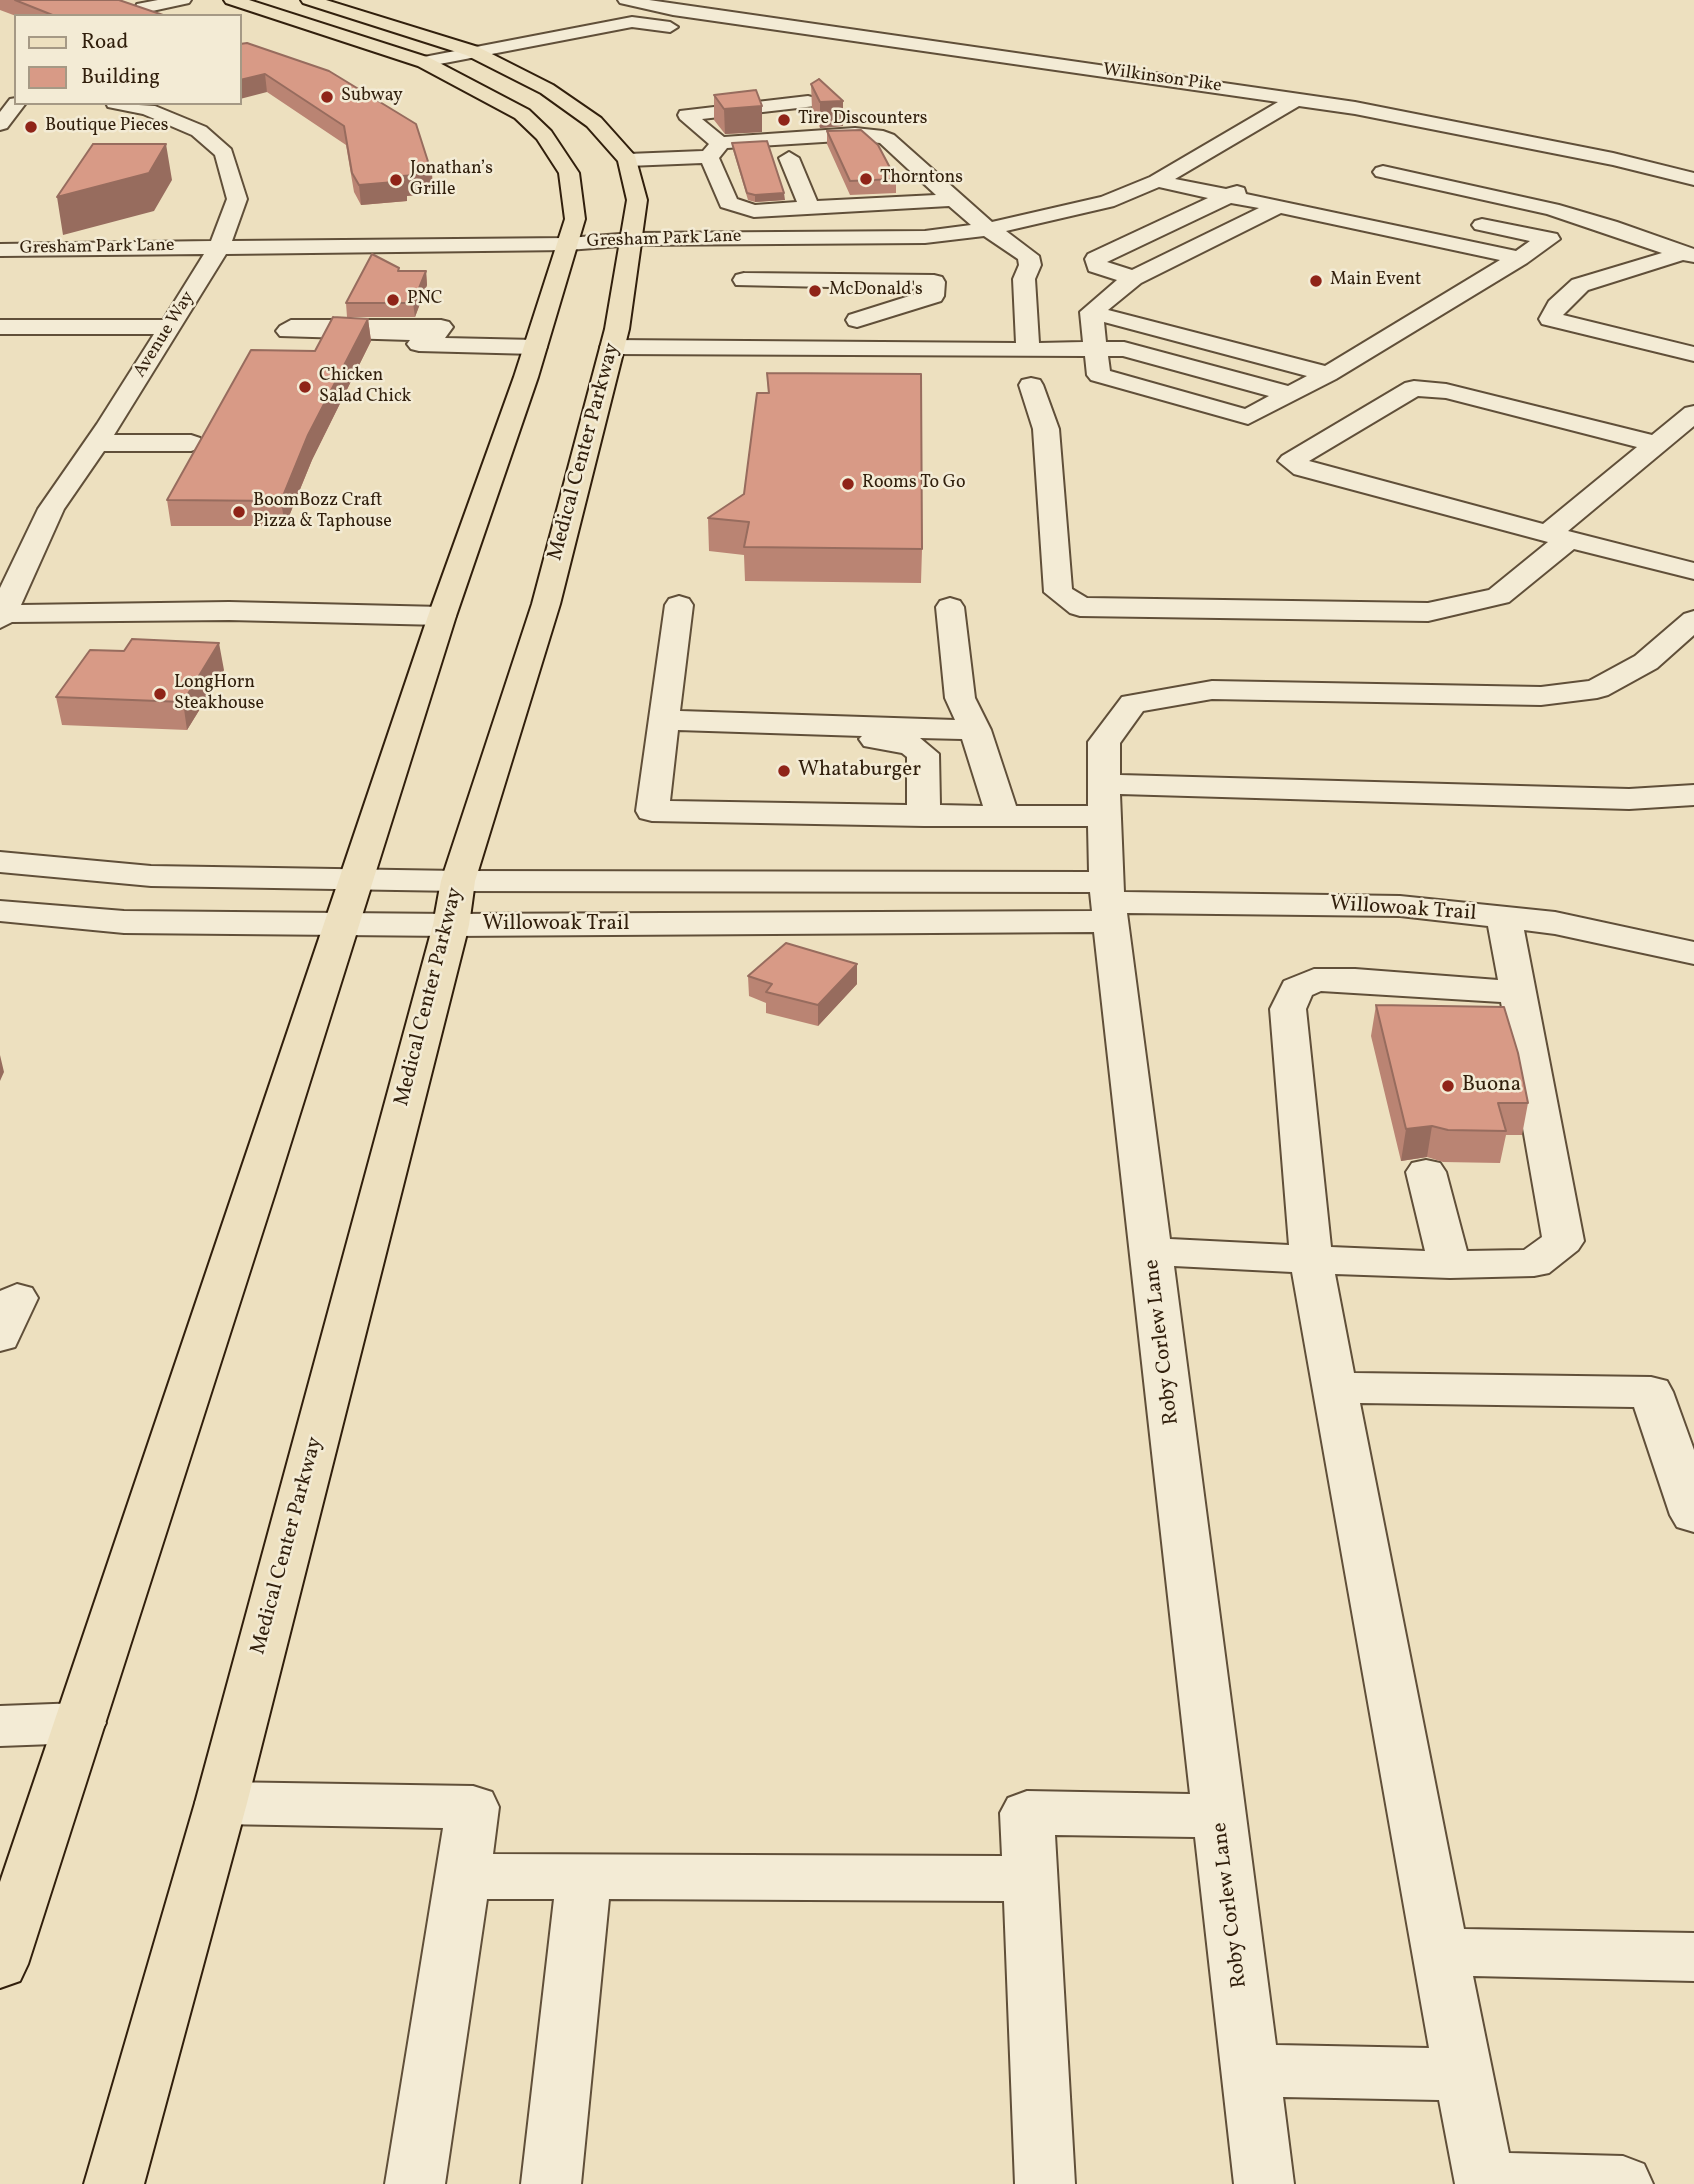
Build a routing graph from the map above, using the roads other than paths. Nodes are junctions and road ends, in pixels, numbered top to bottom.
1 (183, 0) edge
2 (232, 0) edge
3 (309, 0) edge
4 (626, 0) edge
5 (143, 8) edge
6 (880, 40) junction
7 (472, 51) junction
8 (424, 62) junction
9 (1297, 99) junction
10 (808, 102) edge
11 (15, 105) edge
12 (124, 105) edge
13 (0, 124) edge
14 (904, 154) junction
15 (878, 155) edge
16 (814, 157) dead end
17 (628, 160) junction
18 (1384, 172) dead end
19 (727, 176) junction
20 (1694, 179) edge
21 (1265, 180) dead end
22 (1157, 181) junction
23 (791, 182) junction
24 (1229, 196) junction
25 (954, 200) junction
26 (1278, 207) junction
27 (1468, 222) dead end
28 (988, 229) junction
29 (633, 239) junction
30 (568, 244) junction
31 (219, 246) junction
32 (0, 250) edge
33 (1688, 255) edge
34 (1519, 258) junction
35 (1133, 278) junction
36 (744, 280) dead end
37 (1091, 312) junction
38 (866, 317) dead end
39 (295, 321) dead end
40 (0, 327) edge
41 (170, 327) junction
42 (534, 347) junction
43 (612, 347) junction
44 (1096, 349) junction
45 (1027, 350) junction
46 (1694, 354) edge
47 (1328, 374) junction
48 (1031, 385) dead end
49 (1290, 394) junction
50 (1694, 412) edge
51 (97, 443) junction
52 (191, 443) dead end
53 (1656, 444) junction
54 (1558, 537) junction
55 (1694, 571) edge
56 (679, 606) dead end
57 (950, 607) dead end
58 (1, 616) edge
59 (442, 616) junction
60 (1694, 620) edge
61 (664, 720) junction
62 (708, 720) junction
63 (975, 730) junction
64 (1694, 795) edge
65 (1104, 800) junction
66 (924, 816) junction
67 (1003, 816) junction
68 (0, 862) edge
69 (355, 879) junction
70 (1109, 902) junction
71 (455, 903) junction
72 (0, 911) edge
73 (1504, 917) junction
74 (340, 923) junction
75 (1694, 953) edge
76 (1518, 992) junction
77 (1426, 1172) dead end
78 (1152, 1251) junction
79 (1311, 1260) junction
80 (1450, 1265) junction
81 (17, 1298) dead end
82 (0, 1337) edge
83 (1335, 1388) junction
84 (1694, 1515) edge
85 (80, 1723) junction
86 (0, 1726) edge
87 (221, 1803) junction
88 (1220, 1816) junction
89 (463, 1876) junction
90 (584, 1876) junction
91 (1030, 1879) junction
92 (1441, 1952) junction
93 (1694, 1957) edge
94 (0, 1964) edge
95 (1250, 2071) junction
96 (1463, 2074) junction
97 (1485, 2182) edge
98 (114, 2184) edge
99 (415, 2184) edge
100 (551, 2184) edge
101 (1045, 2184) edge
102 (1264, 2184) edge
103 (1623, 2184) edge

1 - 5 street
2 - 8 main road
3 - 7 main road, Medical Center Parkway
4 - 6 street, Wilkinson Pike
6 - 7 street
6 - 9 street, Wilkinson Pike
7 - 8 street
7 - 17 main road, Medical Center Parkway
8 - 30 main road
9 - 20 street, Wilkinson Pike
9 - 22 street, Gresham Park Lane
10 - 19 street
11 - 13 street
12 - 31 street, Avenue Way
14 - 15 street
14 - 19 street
14 - 25 street
16 - 23 street
17 - 19 street
17 - 29 main road, Medical Center Parkway
18 - 33 street
19 - 23 street
19 - 23 street
21 - 24 street
22 - 24 street
22 - 28 street, Gresham Park Lane
23 - 25 street
24 - 26 street
24 - 35 street
25 - 28 street
26 - 34 street
26 - 35 street
27 - 34 street
28 - 29 street, Gresham Park Lane
28 - 45 street
29 - 30 street, Gresham Park Lane
29 - 43 main road, Medical Center Parkway
30 - 31 street, Gresham Park Lane
30 - 42 main road
31 - 32 street, Gresham Park Lane
31 - 41 street, Avenue Way
33 - 46 street
34 - 47 street
35 - 37 street
36 - 38 street
37 - 44 street
37 - 47 street
39 - 42 street
40 - 41 street
41 - 51 street, Avenue Way
42 - 59 main road
43 - 45 street
43 - 71 main road, Medical Center Parkway
44 - 45 street
44 - 49 street
44 - 49 street
47 - 49 street
48 - 54 street
50 - 53 street
51 - 52 street
51 - 58 street, Avenue Way
53 - 54 street
53 - 54 street
54 - 55 street
56 - 61 street
57 - 63 street
58 - 59 street
59 - 69 main road
60 - 65 street, Roby Corlew Lane
61 - 62 street
61 - 66 street
62 - 63 street
62 - 66 street
63 - 67 street
64 - 65 street
65 - 67 street
65 - 70 street, Roby Corlew Lane
66 - 67 street
68 - 69 street, Willowoak Trail
69 - 71 street, Willowoak Trail
69 - 74 main road
70 - 71 street, Willowoak Trail
70 - 71 street
70 - 73 street, Willowoak Trail
70 - 78 street, Roby Corlew Lane
71 - 74 street, Willowoak Trail
71 - 87 main road, Medical Center Parkway
72 - 74 street, Willowoak Trail
73 - 75 street, Willowoak Trail
73 - 76 street
74 - 85 main road
76 - 79 street
76 - 80 street
77 - 80 street
78 - 79 street
78 - 88 street, Roby Corlew Lane
79 - 80 street
79 - 83 street
81 - 82 street
83 - 84 street
83 - 92 street
85 - 86 street
85 - 94 main road
87 - 89 street
87 - 98 main road, Medical Center Parkway
88 - 91 street
88 - 95 street, Roby Corlew Lane
89 - 90 street
89 - 99 street
90 - 91 street
90 - 100 street
91 - 101 street
92 - 93 street
92 - 96 street
95 - 96 street
95 - 102 street, Roby Corlew Lane
96 - 97 street
97 - 103 street

